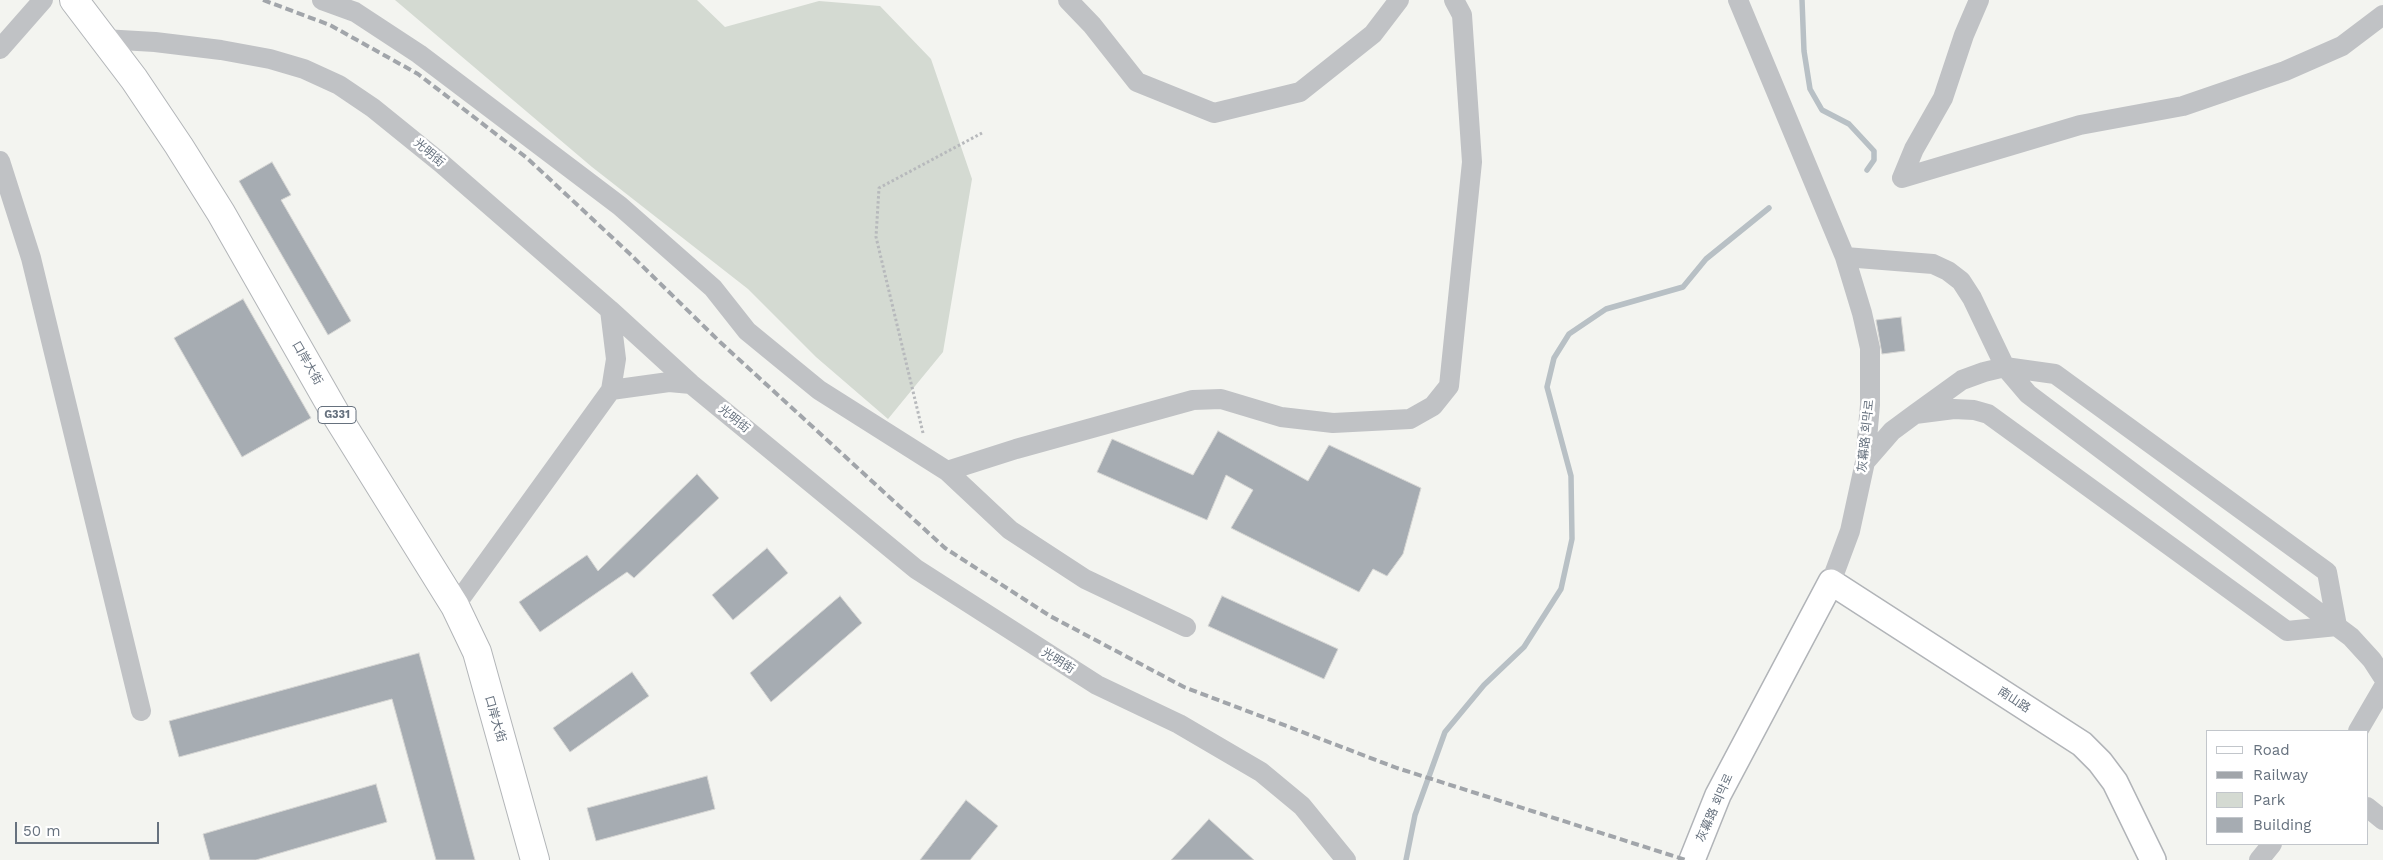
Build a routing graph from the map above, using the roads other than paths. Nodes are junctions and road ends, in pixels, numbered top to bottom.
1 (43, 0) edge
2 (74, 0) edge
3 (322, 0) edge
4 (1068, 0) edge
5 (1399, 0) edge
6 (1454, 0) edge
7 (1738, 0) edge
8 (1979, 0) edge
9 (2383, 15) edge
10 (103, 40) junction
11 (0, 49) edge
12 (0, 161) edge
13 (1845, 257) junction
14 (610, 310) junction
15 (2005, 367) junction
16 (692, 384) junction
17 (611, 390) junction
18 (1915, 414) junction
19 (1865, 462) junction
20 (947, 471) junction
21 (1831, 582) junction
22 (455, 606) junction
23 (2337, 626) junction
24 (1186, 627) dead end
25 (2383, 677) edge
26 (2383, 688) edge
27 (140, 711) dead end
28 (2359, 730) edge
29 (2368, 808) edge
30 (2383, 820) edge
31 (2271, 845) edge
32 (535, 860) edge
33 (1346, 860) edge
34 (1692, 860) edge
35 (2153, 860) edge
36 (2259, 860) edge

1 - 11 street
2 - 10 highway, 口岸大街 / G331
3 - 20 street
4 - 5 street
6 - 20 street
7 - 13 street, 灰幕路 회막로
8 - 9 street
10 - 14 street, 光明街
10 - 22 highway, 口岸大街 / G331
12 - 27 street
13 - 15 street
13 - 19 street, 灰幕路 회막로
14 - 16 street, 光明街
14 - 17 street
15 - 18 street
15 - 23 street
15 - 23 street
16 - 17 street
16 - 33 street, 光明街
17 - 22 street
18 - 19 street
18 - 23 street
19 - 21 street, 灰幕路 회막로
20 - 24 street
21 - 34 main road, 灰幕路 회막로
21 - 35 main road, 南山路
22 - 32 highway, 口岸大街 / G331
23 - 25 street
26 - 28 street
29 - 30 street
31 - 36 street

